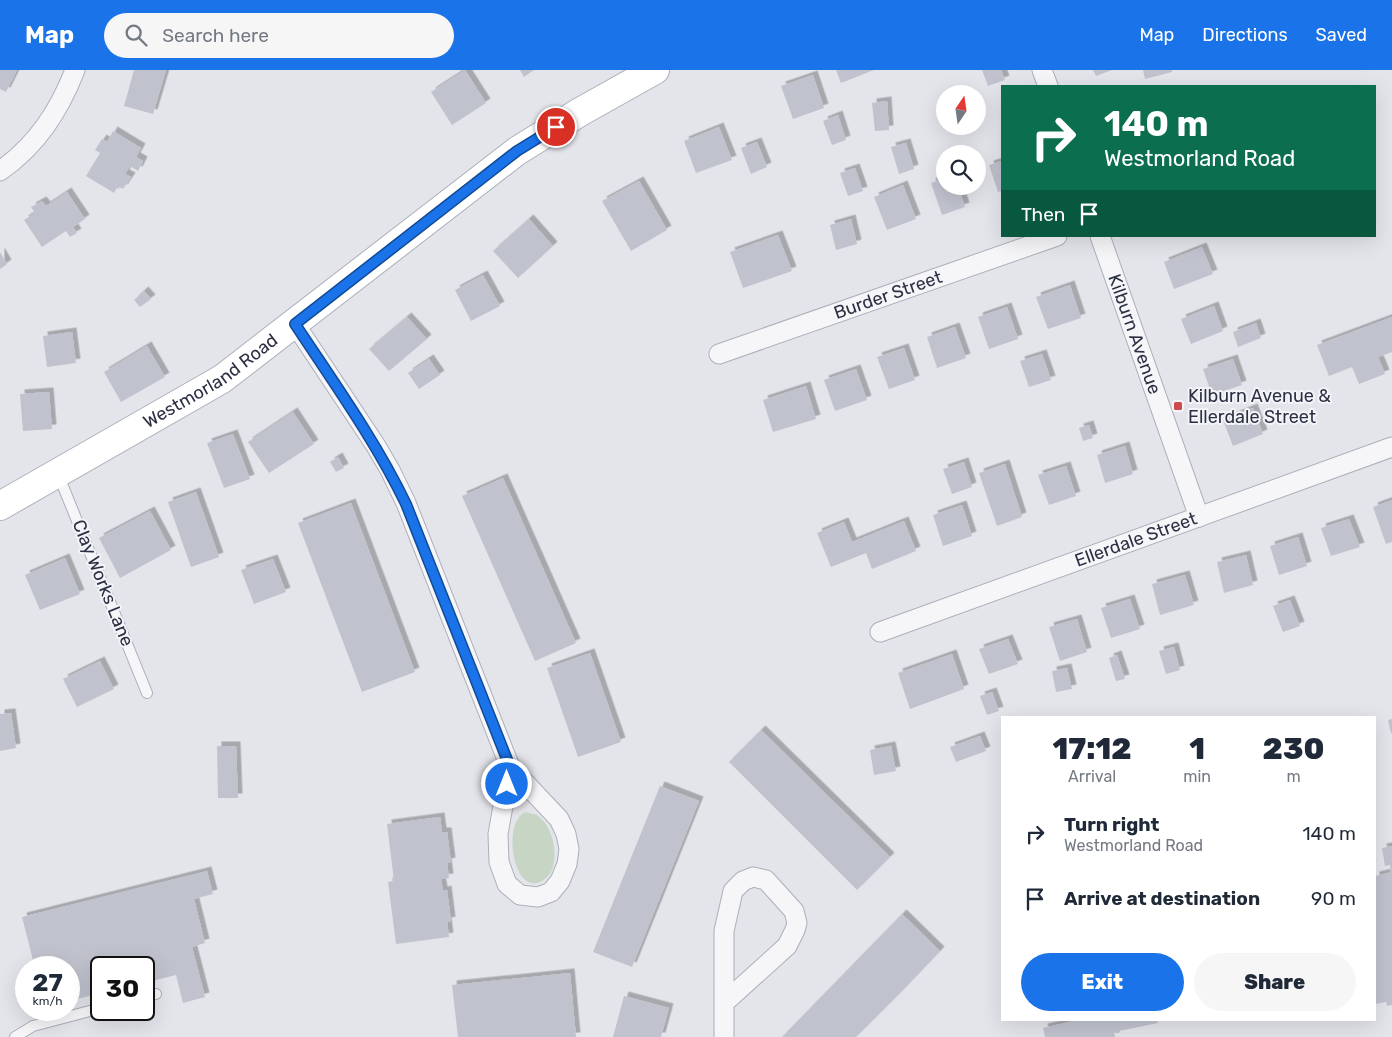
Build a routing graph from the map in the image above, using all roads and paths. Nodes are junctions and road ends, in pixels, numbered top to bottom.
1 (75, 70) edge
2 (655, 70) edge
3 (1042, 70) edge
4 (1048, 85) edge
5 (0, 171) edge
6 (1054, 237) edge
7 (1100, 237) edge
8 (295, 324) junction
9 (719, 354) dead end
10 (1392, 447) edge
11 (58, 473) junction
12 (0, 506) edge
13 (1199, 517) junction
14 (880, 632) dead end
15 (147, 693) dead end
16 (510, 767) junction
17 (724, 1003) junction
18 (90, 1011) edge
19 (15, 1037) edge
20 (724, 1037) edge

1 - 5 street
2 - 8 street, Westmorland Road
3 - 4 street
6 - 9 street, Burder Street
7 - 13 street, Kilburn Avenue
8 - 11 street, Westmorland Road
8 - 16 street
10 - 13 street, Ellerdale Street
11 - 12 street, Westmorland Road
11 - 15 lane, Clay Works Lane
13 - 14 street, Ellerdale Street
16 - 16 street
17 - 17 street
17 - 20 street
18 - 19 lane

